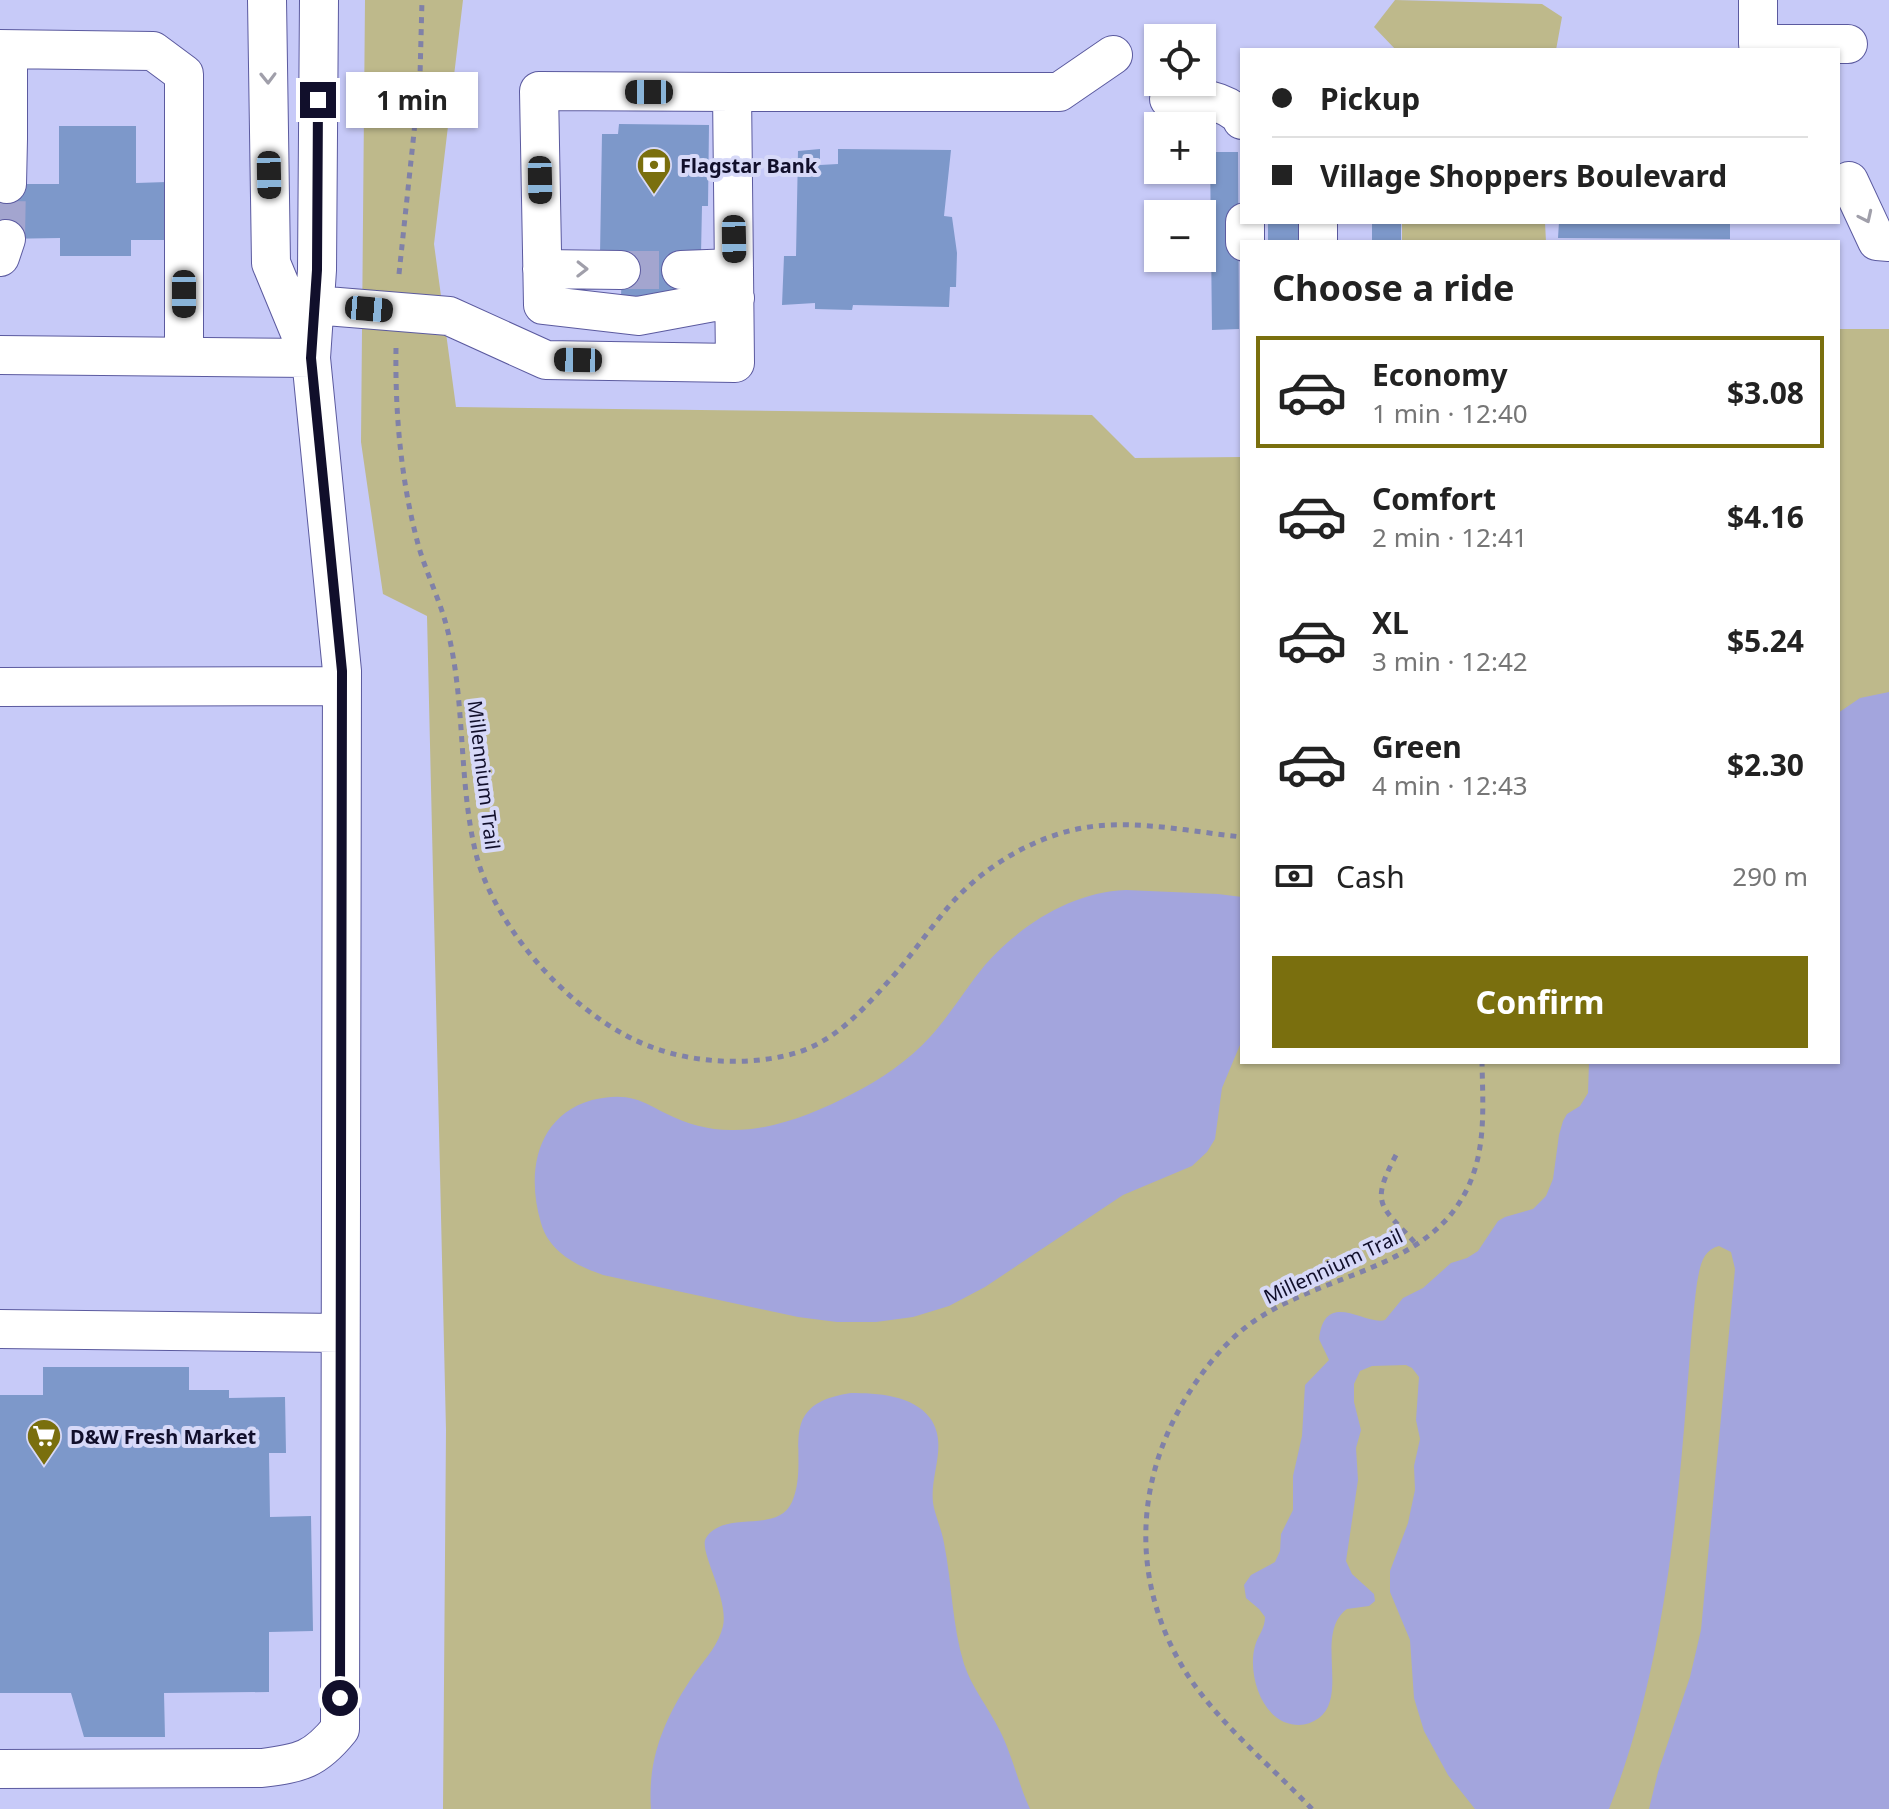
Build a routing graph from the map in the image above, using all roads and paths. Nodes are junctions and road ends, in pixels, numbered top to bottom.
1 (267, 0) edge
2 (319, 0) edge
3 (422, 0) edge
4 (1758, 0) edge
5 (1848, 44) dead end
6 (4, 50) edge
7 (1113, 55) dead end
8 (732, 92) junction
9 (1169, 99) dead end
10 (1240, 115) edge
11 (4, 142) edge
12 (1849, 181) dead end
13 (7, 184) dead end
14 (1889, 242) edge
15 (542, 269) junction
16 (621, 270) tunnel mouth
17 (681, 270) tunnel mouth
18 (734, 283) junction
19 (314, 305) junction
20 (396, 311) junction
21 (0, 355) edge
22 (184, 357) junction
23 (311, 358) junction
24 (342, 686) junction
25 (0, 687) edge
26 (1240, 837) edge
27 (1482, 1064) edge
28 (1396, 1155) dead end
29 (1417, 1245) junction
30 (0, 1329) edge
31 (340, 1333) junction
32 (0, 1769) edge
33 (1312, 1809) edge

1 -> 23 street
2 - 19 street
3 - 20 path, Millennium Trail
4 - 5 street
6 - 11 street
6 - 22 street
7 - 8 street
8 - 15 street
8 - 18 street
9 - 10 street
11 - 13 street
12 -> 14 street
15 -> 16 street
15 - 18 street
17 - 18 street
18 - 20 street
19 - 20 street
19 - 23 street
20 - 26 path, Millennium Trail
21 - 22 street
22 - 23 street
23 - 24 street
24 - 25 street
24 - 31 street
27 - 29 path, Millennium Trail
28 - 29 path
29 - 33 path, Millennium Trail
30 - 31 street
31 - 32 street

